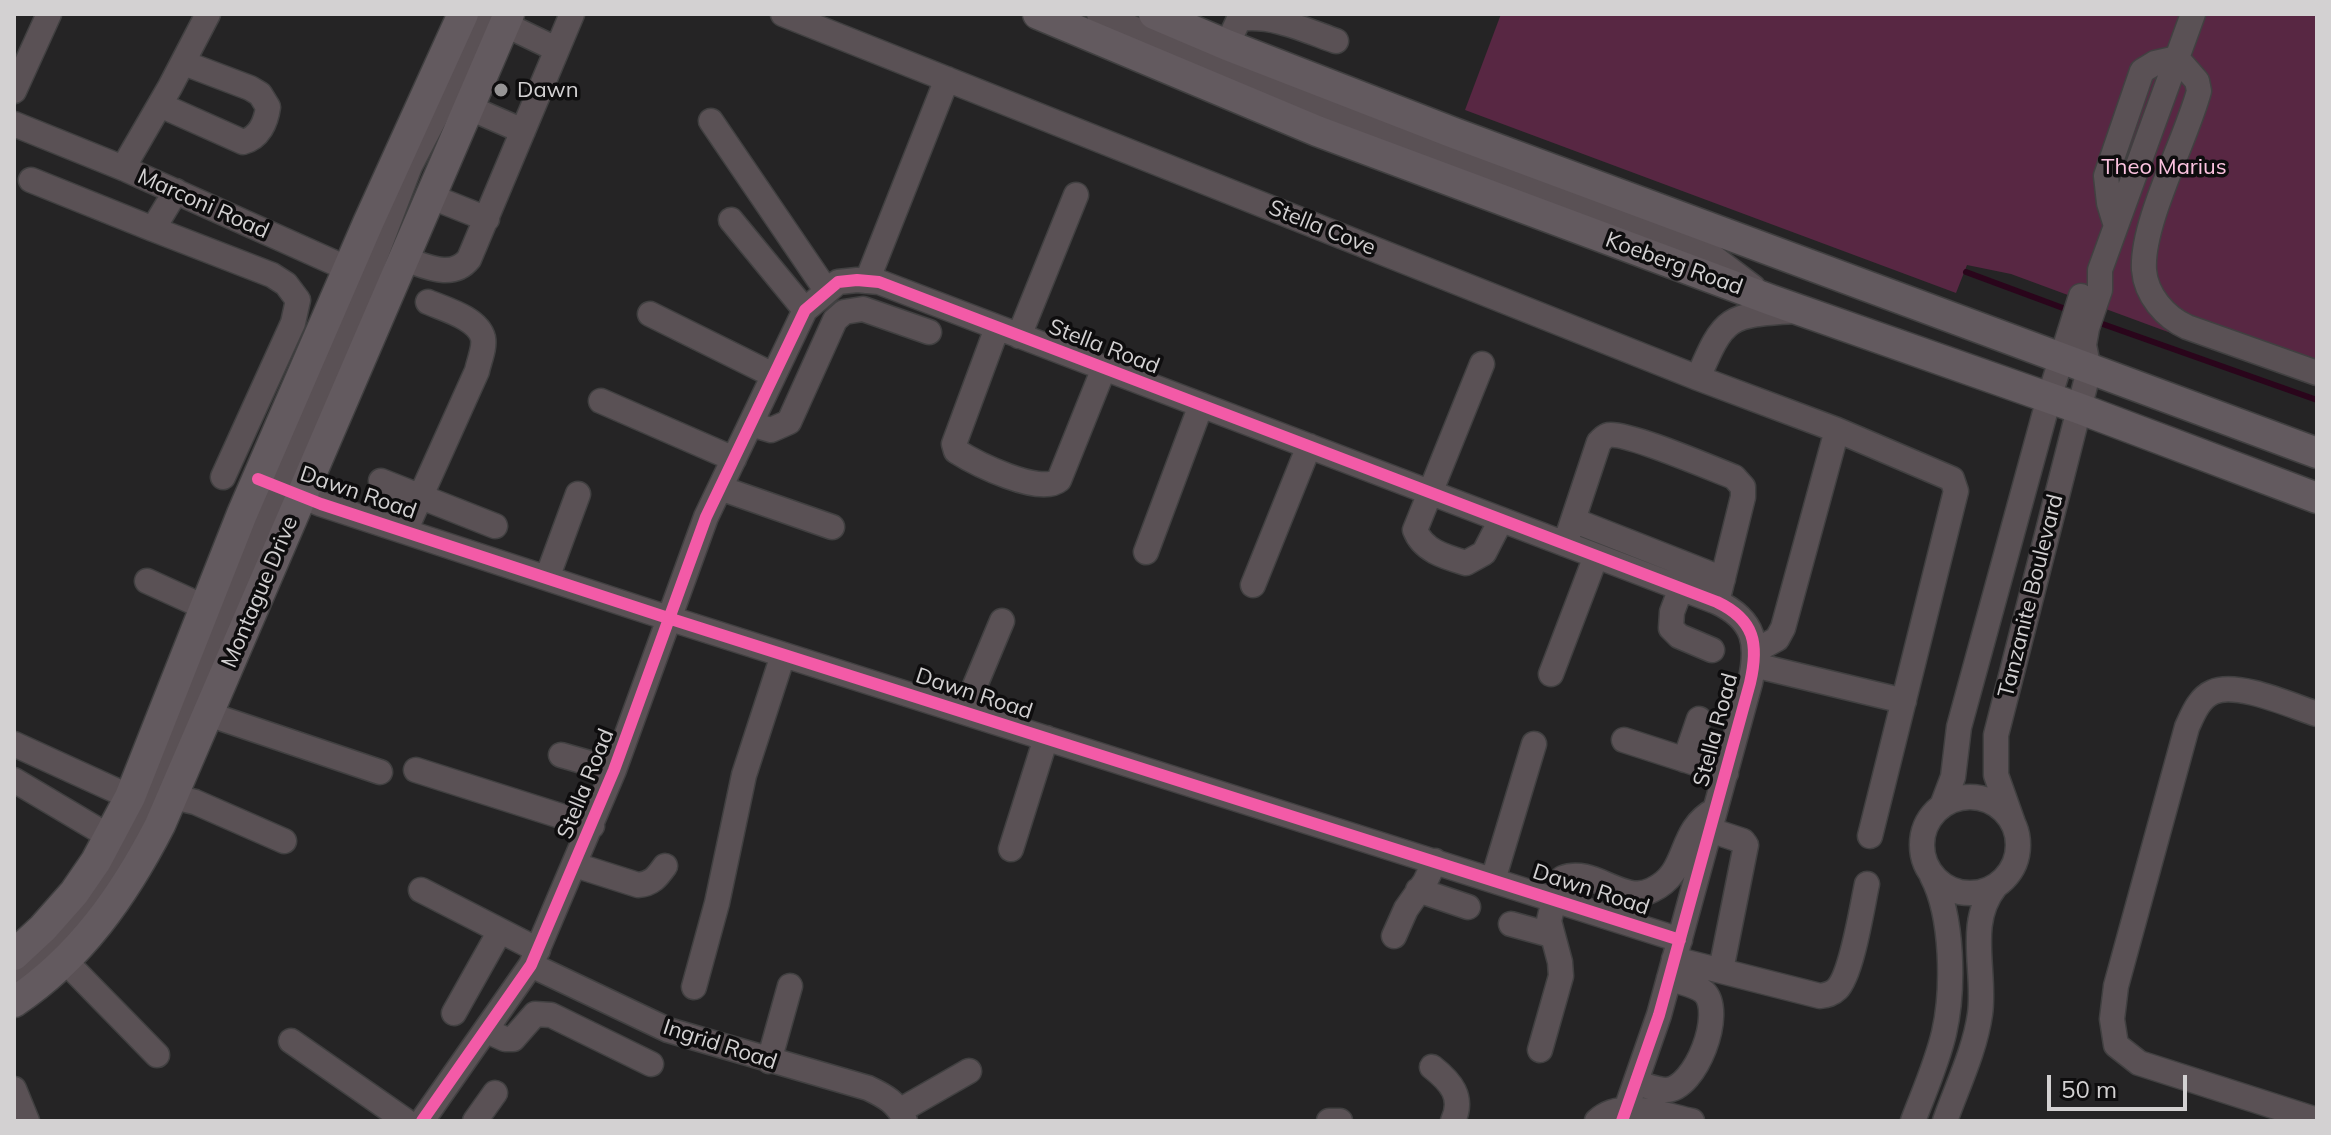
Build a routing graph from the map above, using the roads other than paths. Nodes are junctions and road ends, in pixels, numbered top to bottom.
1 (49, 14) edge
2 (208, 14) edge
3 (463, 14) edge
4 (572, 14) edge
5 (783, 14) edge
6 (1038, 14) edge
7 (1099, 14) edge
8 (1154, 14) edge
9 (2193, 14) edge
10 (499, 17) edge
11 (1336, 41) dead end
12 (1227, 45) junction
13 (556, 49) junction
14 (2177, 58) junction
15 (184, 63) junction
16 (947, 79) junction
17 (14, 91) edge
18 (160, 105) junction
19 (470, 108) junction
20 (711, 121) dead end
21 (14, 124) edge
22 (523, 131) junction
23 (123, 168) junction
24 (31, 180) dead end
25 (176, 191) junction
26 (1076, 195) dead end
27 (432, 197) junction
28 (487, 219) junction
29 (731, 220) dead end
30 (153, 229) junction
31 (404, 259) junction
32 (369, 278) junction
33 (867, 281) junction
34 (826, 290) junction
35 (1771, 300) junction
36 (428, 302) dead end
37 (1801, 311) junction
38 (650, 314) dead end
39 (800, 319) junction
40 (2079, 326) junction
41 (929, 332) dead end
42 (1008, 332) junction
43 (827, 337) junction
44 (2060, 360) junction
45 (1482, 364) dead end
46 (1104, 368) junction
47 (2089, 370) junction
48 (2317, 373) edge
49 (773, 375) junction
50 (1698, 378) junction
51 (2049, 398) junction
52 (601, 401) dead end
53 (1201, 405) junction
54 (2078, 408) junction
55 (751, 424) junction
56 (1837, 430) junction
57 (1309, 446) junction
58 (2315, 453) edge
59 (734, 459) junction
60 (223, 477) dead end
61 (381, 481) dead end
62 (280, 487) junction
63 (720, 488) junction
64 (1430, 493) junction
65 (578, 494) dead end
66 (420, 497) junction
67 (2317, 498) edge
68 (1501, 520) junction
69 (1573, 520) junction
70 (495, 526) dead end
71 (832, 527) dead end
72 (405, 531) junction
73 (1565, 544) junction
74 (1146, 552) dead end
75 (1596, 556) junction
76 (547, 578) junction
77 (147, 581) dead end
78 (1253, 585) dead end
79 (1681, 588) junction
80 (1720, 591) junction
81 (204, 607) junction
82 (668, 618) junction
83 (1002, 621) dead end
84 (1712, 650) dead end
85 (783, 655) junction
86 (1755, 658) junction
87 (1551, 674) dead end
88 (1904, 701) junction
89 (964, 712) junction
90 (208, 714) junction
91 (2317, 714) edge
92 (1699, 719) dead end
93 (1046, 738) junction
94 (1624, 740) dead end
95 (14, 744) edge
96 (1534, 744) dead end
97 (561, 755) dead end
98 (1685, 760) junction
99 (416, 770) dead end
100 (614, 770) junction
101 (380, 772) dead end
102 (1726, 773) junction
103 (14, 780) edge
104 (151, 795) junction
105 (1942, 806) junction
106 (1713, 820) junction
107 (2013, 823) junction
108 (592, 826) junction
109 (1870, 836) dead end
110 (110, 837) junction
111 (284, 841) dead end
112 (1011, 849) dead end
113 (1435, 861) junction
114 (575, 865) junction
115 (665, 866) dead end
116 (1929, 872) junction
117 (1493, 880) junction
118 (1867, 884) dead end
119 (1995, 887) junction
120 (421, 890) dead end
121 (1418, 890) junction
122 (1554, 899) junction
123 (1468, 907) dead end
124 (1511, 924) dead end
125 (500, 931) junction
126 (1551, 935) junction
127 (1394, 936) dead end
128 (14, 955) edge
129 (534, 957) junction
130 (1674, 959) junction
131 (65, 961) junction
132 (1721, 970) junction
133 (14, 977) edge
134 (790, 986) dead end
135 (694, 987) dead end
136 (14, 1002) edge
137 (454, 1013) dead end
138 (487, 1031) junction
139 (291, 1041) dead end
140 (1540, 1050) dead end
141 (157, 1055) dead end
142 (769, 1061) junction
143 (651, 1064) dead end
144 (1432, 1067) dead end
145 (969, 1071) dead end
146 (1636, 1083) junction
147 (14, 1089) edge
148 (495, 1093) dead end
149 (903, 1115) edge
150 (1624, 1115) edge
151 (1660, 1118) edge
152 (421, 1120) edge
153 (2317, 1120) edge
154 (27, 1121) edge
155 (475, 1121) edge
156 (1329, 1121) edge
157 (1340, 1121) edge
158 (1453, 1121) edge
159 (1597, 1121) edge
160 (1692, 1121) edge
161 (1913, 1121) edge
162 (1945, 1121) edge

1 - 17 street
2 - 15 street
3 - 32 main road, Montague Drive
4 - 13 street
5 - 16 street, Stella Cove
6 - 35 main road, Koeberg Road
7 - 35 street
8 - 12 main road, Koeberg Road
9 - 14 street, Tanzanite Boulevard
10 - 13 street
10 - 19 main road, Montague Drive
10 - 32 street
11 - 12 street
12 - 44 main road, Koeberg Road
13 - 22 street
14 - 40 street, Tanzanite Boulevard
14 - 48 street
15 - 18 street
15 - 18 street
16 - 33 street
16 - 50 street, Stella Cove
18 - 23 street
19 - 22 street
19 - 27 main road, Montague Drive
20 - 34 street
21 - 23 street, Marconi Road
22 - 28 street
23 - 25 street, Marconi Road
24 - 30 street
25 - 30 street
25 - 32 street, Marconi Road
26 - 42 street
27 - 28 street
27 - 31 main road, Montague Drive
28 - 31 street
29 - 39 street
30 - 60 street
31 - 32 main road, Montague Drive
32 - 62 main road, Montague Drive
32 - 62 main road, Montague Drive
33 - 34 street, Stella Road
33 - 42 street, Stella Road
34 - 39 street, Stella Road
35 - 37 main road, Koeberg Road
36 - 66 street
37 - 50 street
37 - 51 main road, Koeberg Road
38 - 49 street
39 - 43 street
39 - 49 street, Stella Road
40 - 44 street, Tanzanite Boulevard
40 - 47 street, Tanzanite Boulevard
41 - 43 street
42 - 46 street, Stella Road
42 - 46 street
43 - 55 street
44 - 47 main road, Koeberg Road
44 - 51 street, Tanzanite Boulevard
45 - 64 street
46 - 53 street, Stella Road
47 - 54 street, Tanzanite Boulevard
47 - 58 main road, Koeberg Road
49 - 55 street, Stella Road
50 - 56 street, Stella Cove
51 - 54 main road, Koeberg Road
51 - 105 street, Tanzanite Boulevard
52 - 59 street
53 - 57 street, Stella Road
53 - 74 street
54 - 67 main road, Koeberg Road
54 - 107 street, Tanzanite Boulevard
55 - 59 street, Stella Road
56 - 86 street
56 - 88 street, Stella Cove
57 - 64 street, Stella Road
57 - 78 street
59 - 63 street, Stella Road
61 - 66 street
62 - 72 street, Dawn Road
62 - 81 main road, Montague Drive
62 - 90 main road, Montague Drive
62 - 104 street
63 - 71 street
63 - 82 street, Stella Road
64 - 68 street, Stella Road
64 - 68 street
65 - 76 street
66 - 70 street
66 - 72 street
68 - 73 street, Stella Road
69 - 73 street
69 - 80 street
69 - 80 street
72 - 76 street, Dawn Road
73 - 75 street, Stella Road
75 - 79 street, Stella Road
75 - 87 street
76 - 82 street, Dawn Road
77 - 81 street
79 - 80 street, Stella Road
79 - 84 street
80 - 86 street, Stella Road
81 - 104 main road, Montague Drive
82 - 85 street, Dawn Road
82 - 100 street, Stella Road
83 - 89 street
85 - 89 street, Dawn Road
85 - 135 street
86 - 88 street
86 - 102 street, Stella Road
88 - 109 street
89 - 93 street, Dawn Road
90 - 101 street
90 - 104 main road, Montague Drive
91 - 153 street
92 - 98 street
93 - 112 street
93 - 113 street, Dawn Road
94 - 98 street
95 - 104 street
96 - 117 street
97 - 100 street
98 - 102 street
99 - 108 street
100 - 108 street, Stella Road
102 - 106 street, Stella Road
103 - 110 street
104 - 110 main road, Montague Drive
104 - 111 street
104 - 131 main road, Montague Drive
104 - 133 street
105 - 107 street
105 - 116 street
106 - 122 street
106 - 130 street, Stella Road
106 - 132 street
107 - 119 street
108 - 114 street, Stella Road
110 - 128 main road, Montague Drive
113 - 117 street, Dawn Road
113 - 121 street
114 - 115 street
114 - 129 street, Stella Road
116 - 119 street
116 - 161 street
117 - 122 street, Dawn Road
118 - 132 street
119 - 162 street
120 - 125 street, Ingrid Road
121 - 123 street
121 - 127 street
122 - 126 street
122 - 130 street, Dawn Road
124 - 126 street
125 - 129 street, Ingrid Road
125 - 137 street
126 - 140 street
129 - 138 street, Stella Road
129 - 142 street, Ingrid Road
130 - 132 street
130 - 146 street, Stella Road
130 - 146 street
131 - 136 main road, Montague Drive
131 - 141 street
134 - 142 street
138 - 143 street
138 - 152 street, Stella Road
139 - 152 street
142 - 149 street, Ingrid Road
144 - 158 street
145 - 149 street
146 - 150 street, Stella Road
147 - 154 street
148 - 155 street
150 - 151 street
150 - 159 street
151 - 160 street
156 - 157 street

